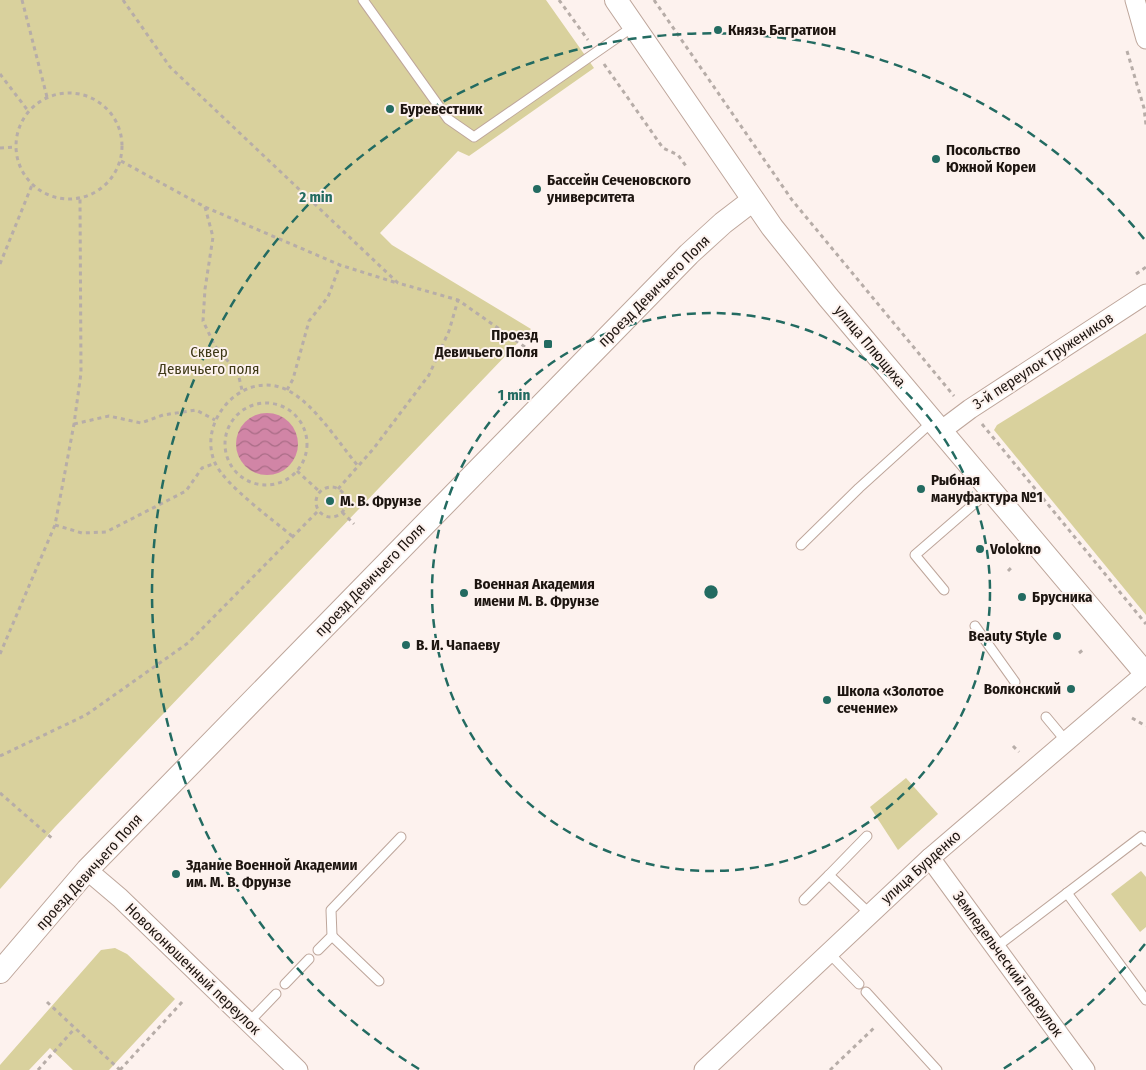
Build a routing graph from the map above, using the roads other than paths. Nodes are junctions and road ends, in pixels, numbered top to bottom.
1 (363, 0) edge
2 (616, 0) edge
3 (1135, 0) edge
4 (634, 26) junction
5 (1146, 39) edge
6 (753, 200) junction
7 (1146, 294) edge
8 (938, 426) junction
9 (991, 489) junction
10 (801, 545) dead end
11 (944, 590) dead end
12 (975, 626) dead end
13 (1146, 674) edge
14 (1016, 682) dead end
15 (1046, 717) dead end
16 (1066, 741) junction
17 (866, 836) dead end
18 (401, 837) dead end
19 (1146, 841) edge
20 (930, 858) junction
21 (87, 870) junction
22 (829, 875) junction
23 (1067, 893) junction
24 (804, 900) dead end
25 (870, 914) junction
26 (332, 936) junction
27 (996, 947) junction
28 (318, 950) dead end
29 (829, 952) junction
30 (309, 959) dead end
31 (0, 972) edge
32 (379, 981) dead end
33 (285, 984) dead end
34 (858, 984) dead end
35 (866, 992) dead end
36 (276, 994) dead end
37 (1146, 1000) edge
38 (249, 1022) junction
39 (717, 1066) edge
40 (298, 1070) edge
41 (937, 1070) edge
42 (1085, 1070) edge

1 - 4 lane
2 - 4 street, улица Плющиха
3 - 5 street
4 - 6 street, улица Плющиха
6 - 8 street, улица Плющиха
6 - 21 street, проезд Девичьего Поля
7 - 8 street, 3-й переулок Тружеников
8 - 9 street, улица Плющиха
8 - 10 lane
9 - 11 lane
9 - 13 street, улица Плющиха
12 - 14 lane
13 - 16 street, улица Бурденко
15 - 16 lane
16 - 20 street, улица Бурденко
17 - 22 lane
18 - 26 lane
19 - 23 lane
20 - 25 street, улица Бурденко
20 - 27 street, Земледельческий переулок
21 - 31 street, проезд Девичьего Поля
21 - 38 street, Новоконюшенный переулок
22 - 24 lane
22 - 25 lane
23 - 27 lane
23 - 37 lane
25 - 29 street, улица Бурденко
26 - 28 lane
26 - 32 lane
27 - 42 street, Земледельческий переулок
29 - 34 lane
29 - 39 street, улица Бурденко
30 - 33 lane
35 - 41 lane
36 - 38 lane
38 - 40 street, Новоконюшенный переулок

